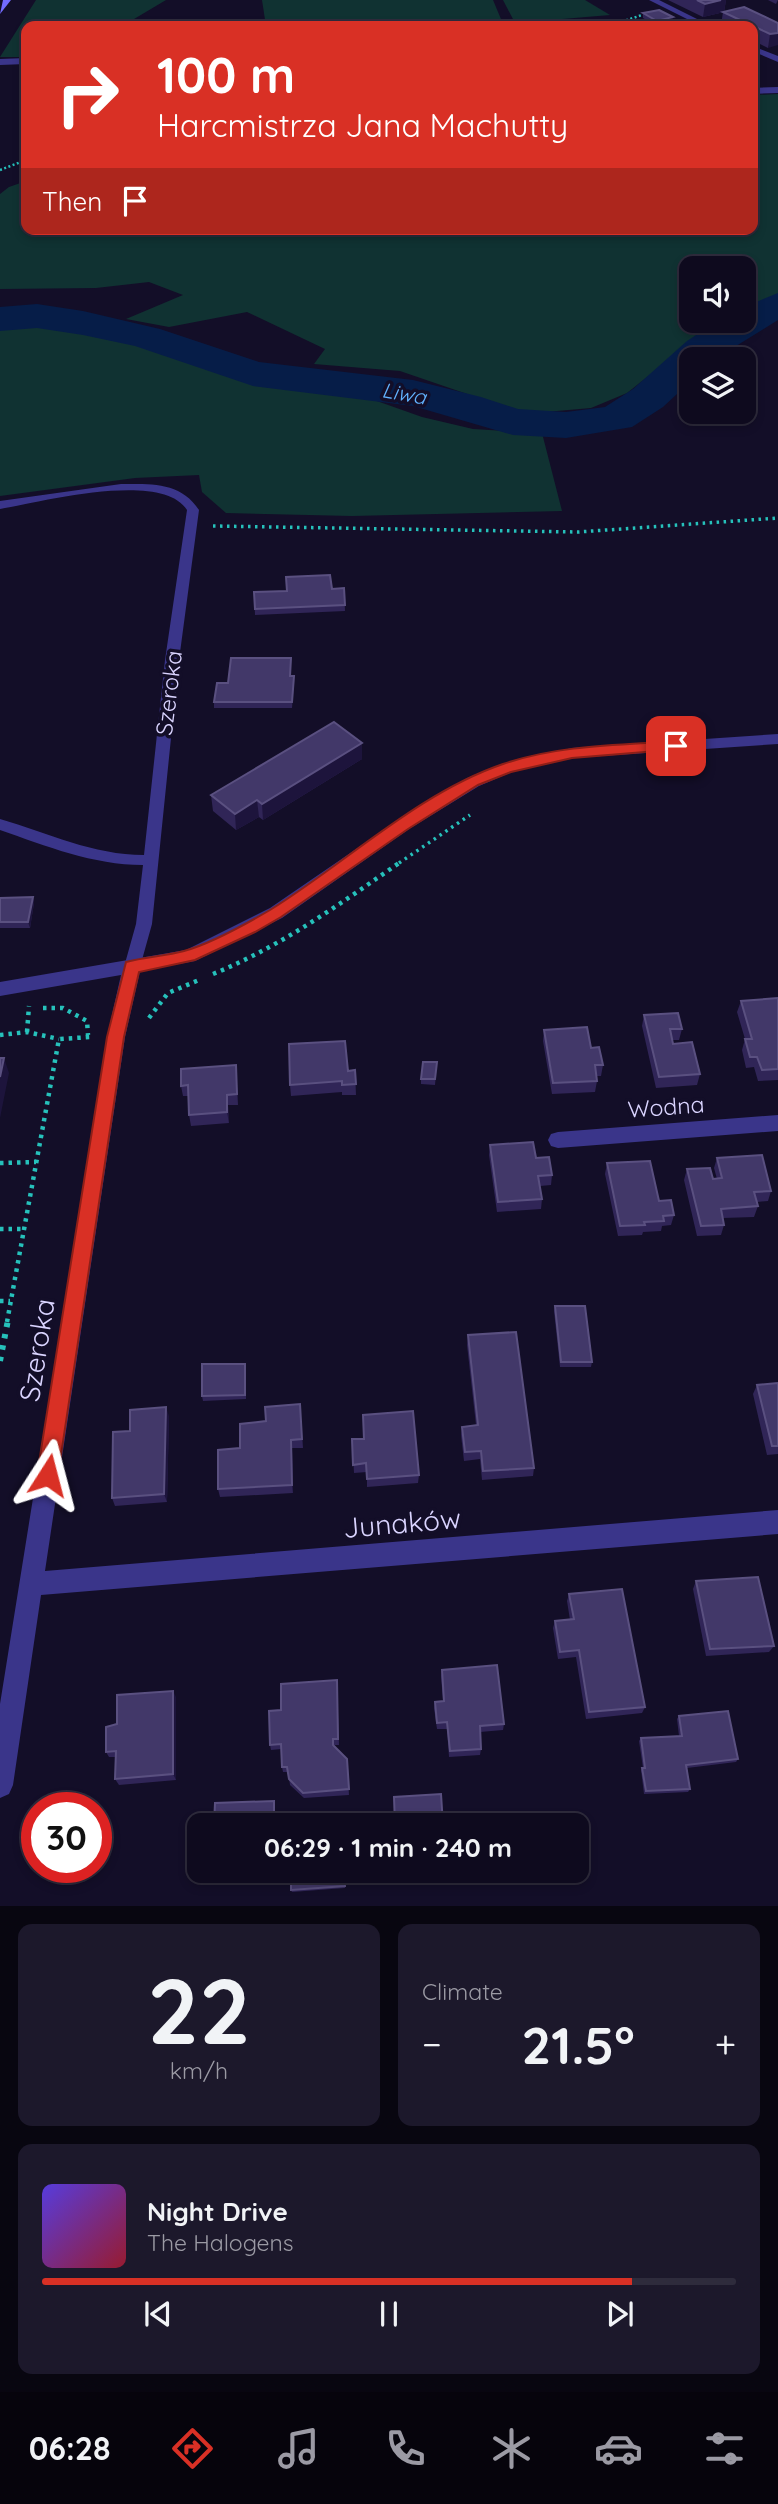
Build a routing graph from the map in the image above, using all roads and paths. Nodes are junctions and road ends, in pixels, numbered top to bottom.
1 (7, 0) edge
2 (653, 0) edge
3 (0, 12) edge
4 (697, 21) edge
5 (758, 51) edge
6 (778, 59) edge
7 (21, 61) edge
8 (0, 62) edge
9 (778, 90) edge
10 (758, 91) edge
11 (21, 162) edge
12 (0, 170) edge
13 (0, 505) edge
14 (778, 518) edge
15 (192, 526) junction
16 (778, 740) edge
17 (480, 808) dead end
18 (0, 824) edge
19 (150, 860) junction
20 (132, 967) junction
21 (0, 989) edge
22 (19, 1010) dead end
23 (0, 1035) edge
24 (88, 1037) junction
25 (116, 1037) junction
26 (59, 1039) junction
27 (778, 1123) edge
28 (558, 1140) dead end
29 (36, 1162) junction
30 (0, 1163) edge
31 (24, 1229) junction
32 (0, 1230) edge
33 (0, 1301) edge
34 (10, 1301) junction
35 (0, 1361) edge
36 (778, 1522) edge
37 (31, 1584) junction
38 (0, 1784) edge

1 - 3 main road
2 - 4 street
5 - 6 street
7 - 8 street
9 - 10 street
11 - 12 path
13 - 15 lane
14 - 15 path
15 - 19 lane, Szeroka
16 - 20 street
17 - 25 path
18 - 19 lane
19 - 20 lane, Szeroka
20 - 21 street
20 - 25 street, Szeroka
22 - 24 path
23 - 26 path
24 - 25 path
24 - 26 path
25 - 37 street, Szeroka
26 - 29 path
27 - 28 street, Wodna
29 - 30 path
29 - 31 path
31 - 32 path
31 - 34 path
33 - 34 path
34 - 35 path
36 - 37 street, Junaków
37 - 38 street, Szeroka

